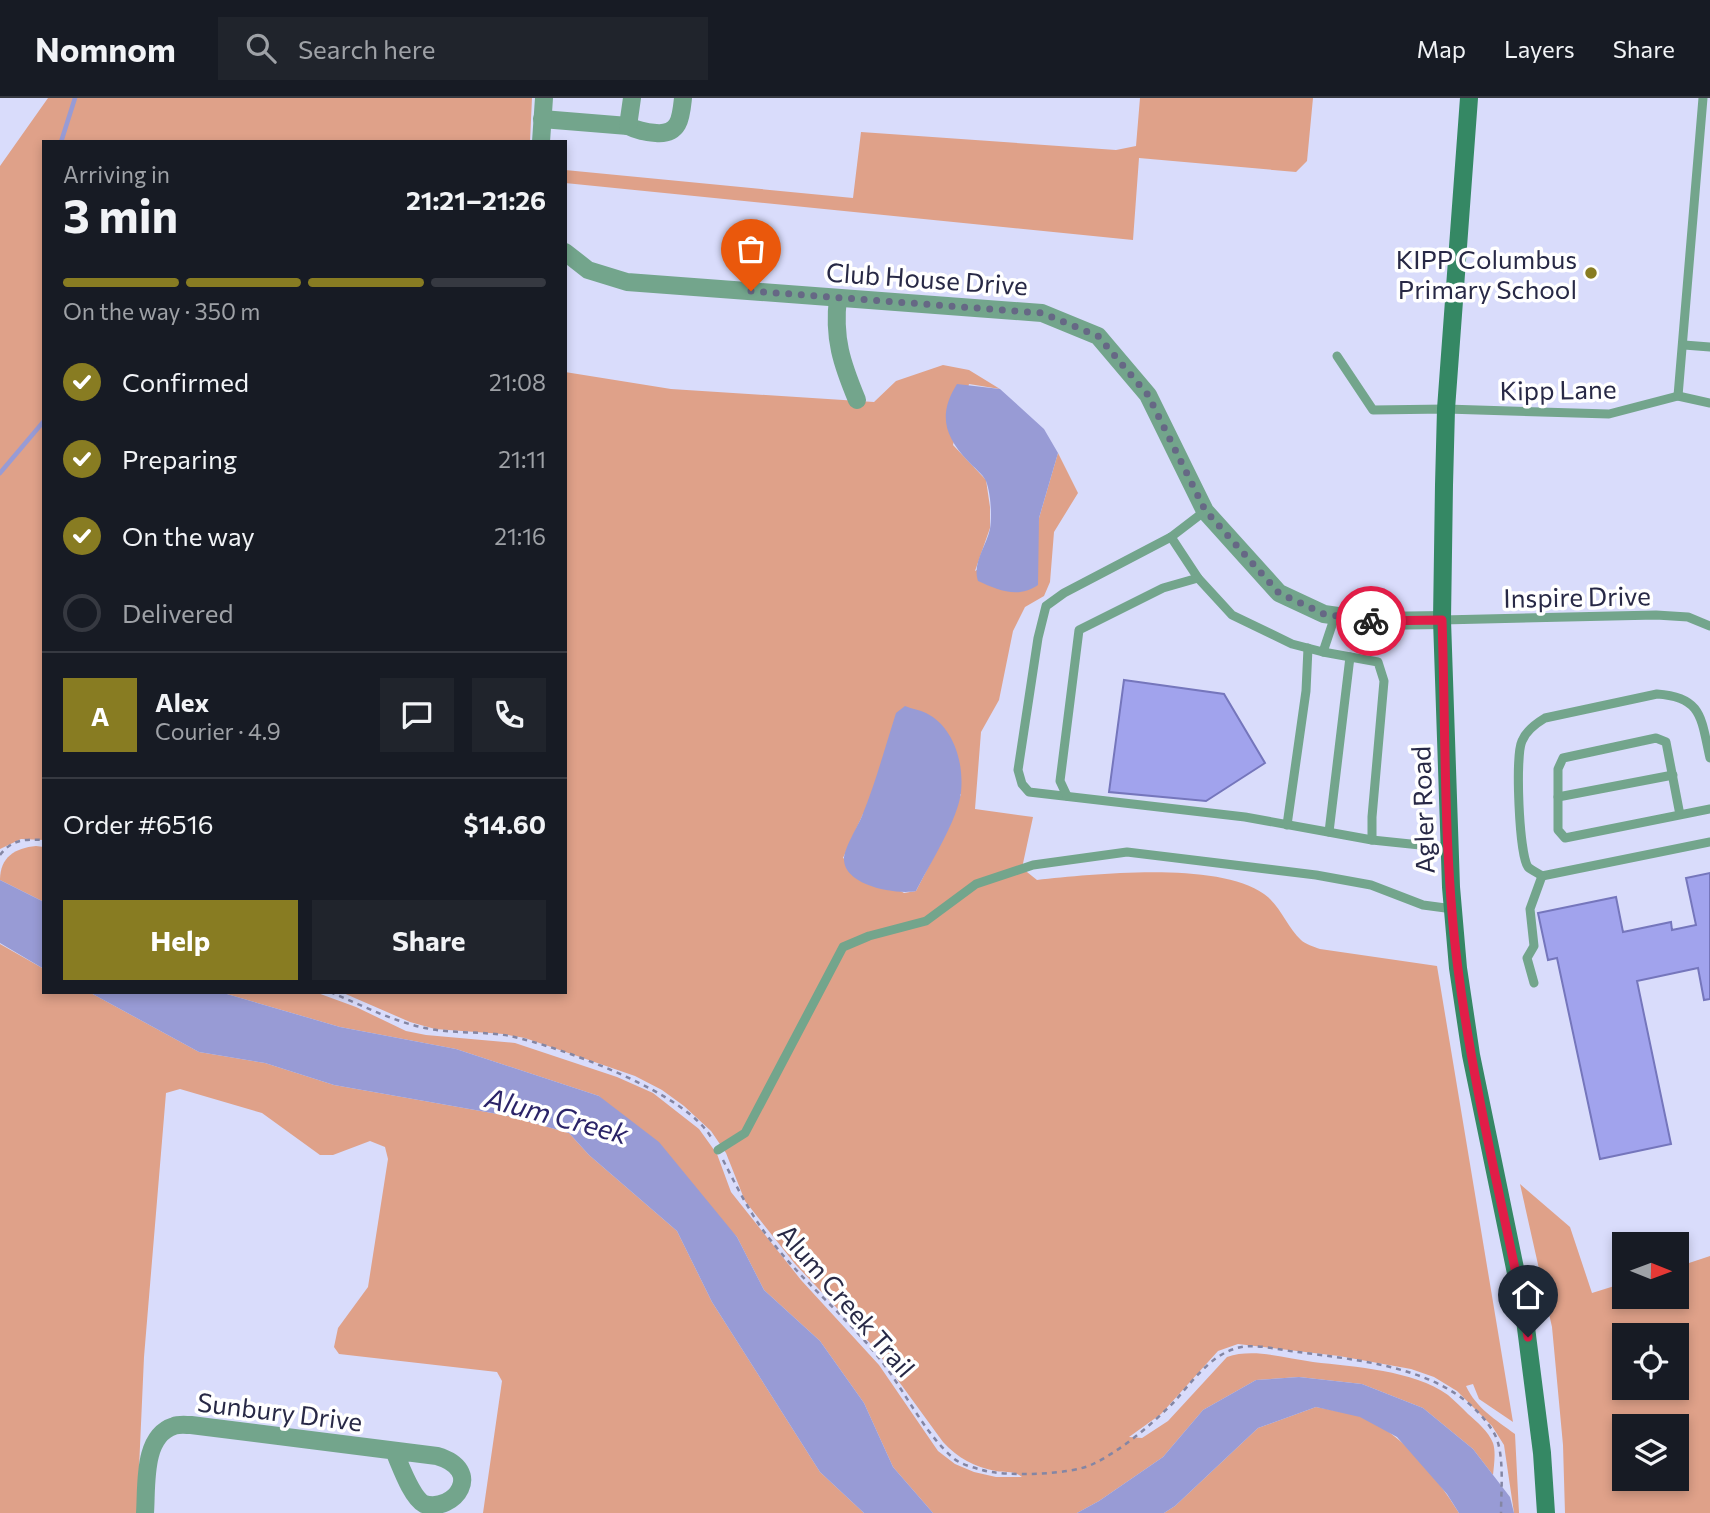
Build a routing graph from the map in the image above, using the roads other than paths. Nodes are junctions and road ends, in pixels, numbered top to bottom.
1 (544, 98) edge
2 (632, 98) edge
3 (683, 98) edge
4 (1469, 98) edge
5 (1703, 98) edge
6 (542, 119) junction
7 (628, 126) junction
8 (541, 140) edge
9 (567, 254) edge
10 (838, 298) junction
11 (1684, 345) junction
12 (1710, 347) edge
13 (1337, 356) dead end
14 (1678, 396) junction
15 (857, 400) dead end
16 (1710, 403) edge
17 (1446, 409) junction
18 (1205, 510) junction
19 (1171, 537) junction
20 (1198, 578) junction
21 (1335, 616) junction
22 (1442, 620) junction
23 (1710, 626) edge
24 (1308, 648) junction
25 (1323, 652) junction
26 (1350, 657) junction
27 (1710, 758) edge
28 (1673, 775) junction
29 (1067, 796) junction
30 (1558, 797) junction
31 (1710, 810) edge
32 (1681, 815) junction
33 (1287, 825) junction
34 (1329, 832) junction
35 (1372, 840) junction
36 (1710, 842) edge
37 (1449, 848) junction
38 (1542, 876) junction
39 (1453, 909) junction
40 (1534, 983) dead end
41 (718, 1150) road end
42 (394, 1451) dead end
43 (145, 1513) edge
44 (1546, 1513) edge

1 - 6 street
2 - 7 street
3 - 7 street
4 - 17 main road, Agler Road
5 - 11 lane
6 - 7 street
6 - 8 street
9 - 10 street, Club House Drive
10 - 15 street
10 - 18 street, Club House Drive
11 - 12 lane
11 - 14 lane
13 - 17 lane, Kipp Lane
14 - 16 lane, Kipp Lane
14 - 17 lane, Kipp Lane
17 - 22 main road, Agler Road
18 - 19 lane
18 - 21 street, Club House Drive
19 - 20 lane
19 - 29 lane
20 - 24 lane
20 - 29 lane
21 - 22 street, Club House Drive
21 - 25 lane
22 - 23 lane, Inspire Drive
22 - 37 main road, Agler Road
24 - 25 lane
24 - 33 lane
25 - 26 lane
26 - 34 lane
26 - 35 lane
27 - 38 lane
28 - 30 lane
28 - 30 lane
28 - 32 lane
29 - 33 lane
30 - 32 lane
31 - 32 lane
33 - 34 lane
34 - 35 lane
35 - 37 lane
36 - 38 lane
37 - 39 main road, Agler Road
38 - 40 lane
39 - 41 lane
39 - 44 main road, Agler Road
42 - 43 street, Sunbury Drive

